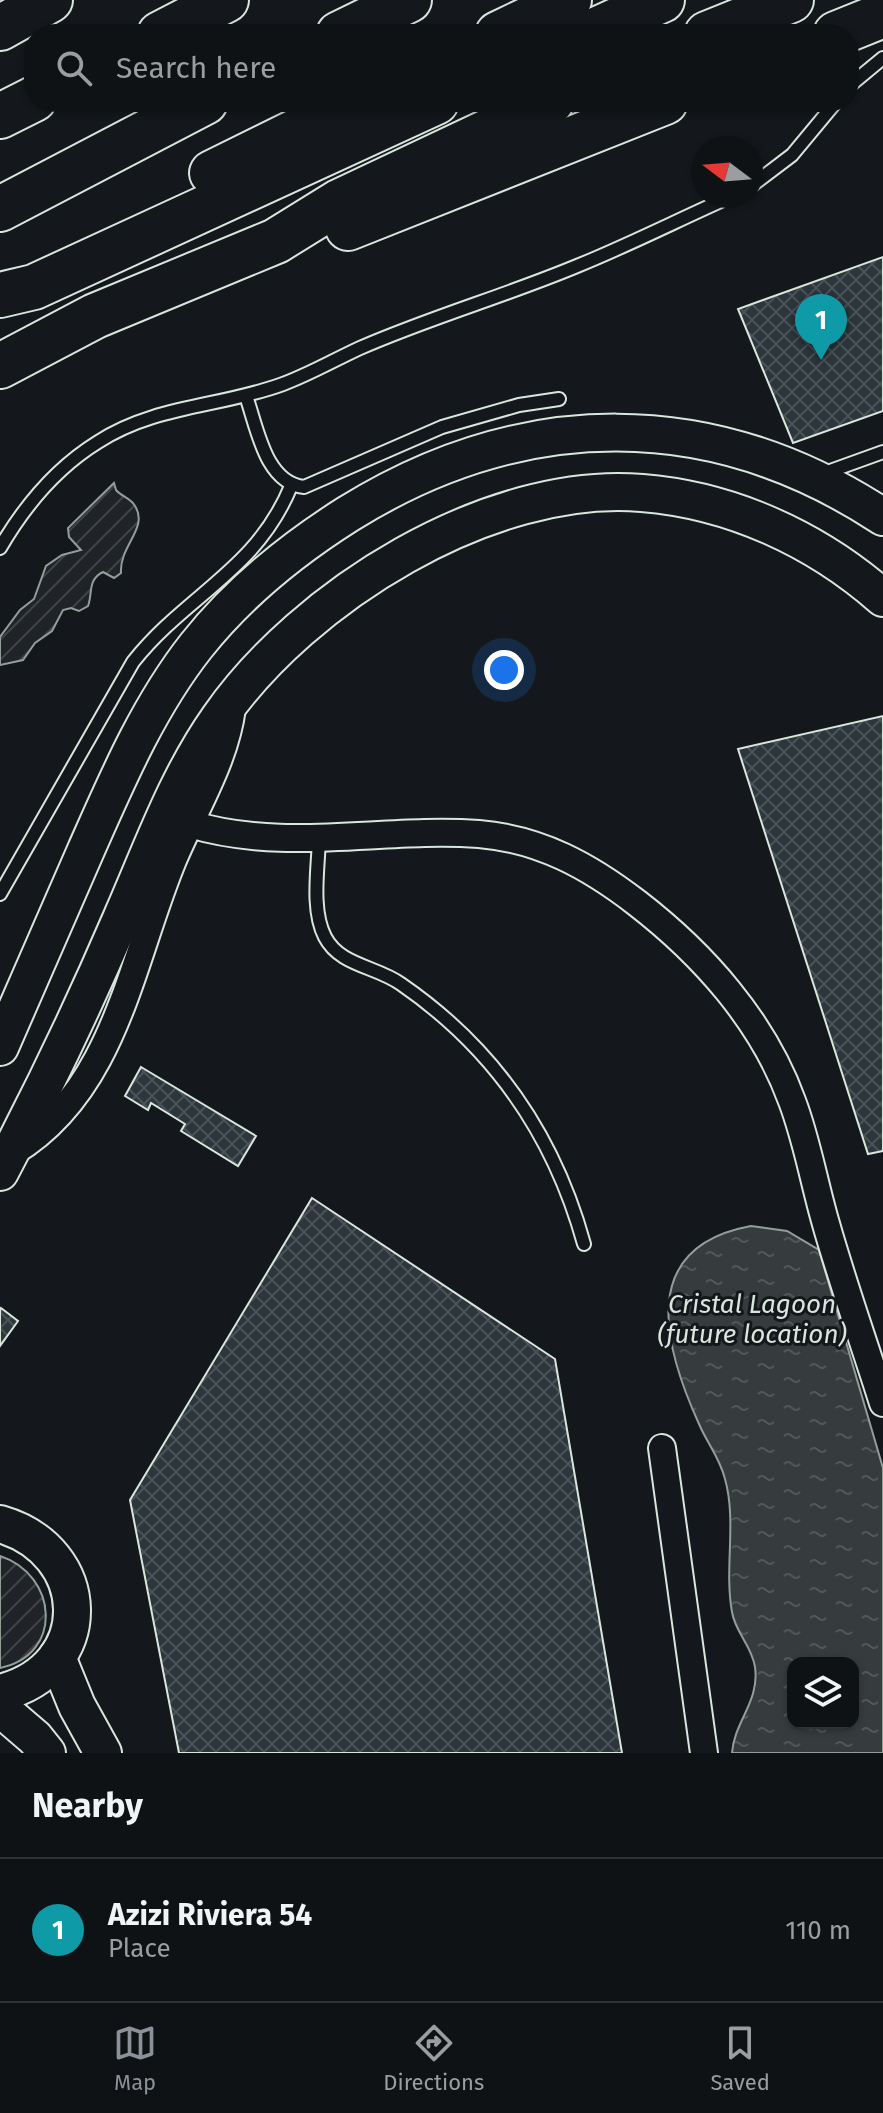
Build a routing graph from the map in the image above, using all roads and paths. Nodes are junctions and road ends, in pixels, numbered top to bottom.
1 (50, 0) edge
2 (226, 0) edge
3 (409, 0) edge
4 (569, 0) edge
5 (662, 0) edge
6 (791, 0) edge
7 (883, 15) edge
8 (179, 24) edge
9 (360, 24) edge
10 (519, 24) edge
11 (609, 24) edge
12 (732, 24) edge
13 (859, 25) edge
14 (0, 28) edge
15 (883, 58) edge
16 (859, 78) edge
17 (24, 104) edge
18 (186, 112) edge
19 (336, 112) edge
20 (414, 112) edge
21 (530, 112) edge
22 (640, 112) edge
23 (828, 112) edge
24 (0, 116) edge
25 (763, 177) edge
26 (706, 208) edge
27 (0, 209) edge
28 (276, 241) junction
29 (0, 293) edge
30 (0, 366) edge
31 (246, 396) junction
32 (559, 399) dead end
33 (883, 452) edge
34 (814, 477) junction
35 (291, 486) junction
36 (883, 517) edge
37 (0, 548) edge
38 (883, 598) edge
39 (234, 697) junction
40 (190, 824) junction
41 (319, 839) junction
42 (1, 888) edge
43 (157, 903) junction
44 (115, 933) junction
45 (0, 1047) edge
46 (5, 1163) edge
47 (584, 1244) dead end
48 (883, 1403) edge
49 (662, 1448) dead end
50 (0, 1524) edge
51 (57, 1657) junction
52 (0, 1693) edge
53 (0, 1708) edge
54 (47, 1753) edge
55 (103, 1753) edge
56 (704, 1753) edge

1 - 14 highway
2 - 8 highway
3 - 9 highway
4 - 10 highway
5 - 11 highway
6 - 12 highway
7 - 13 highway
15 - 16 lane
17 - 24 highway
18 - 27 highway
19 - 29 highway
20 - 29 highway
21 - 28 highway
22 - 28 highway
23 - 25 lane
26 - 31 lane
28 - 30 highway
31 - 35 lane
31 - 37 lane
32 - 35 lane
33 - 34 lane
34 - 36 street
34 - 45 street
35 - 42 lane
38 - 39 street
39 - 40 street
39 - 44 street
40 - 41 street
40 - 43 street
41 - 47 lane
41 - 48 street
43 - 44 street
43 - 46 street
44 - 46 street
49 - 56 street
50 - 51 street
51 - 52 street
51 - 55 street
53 - 54 street

